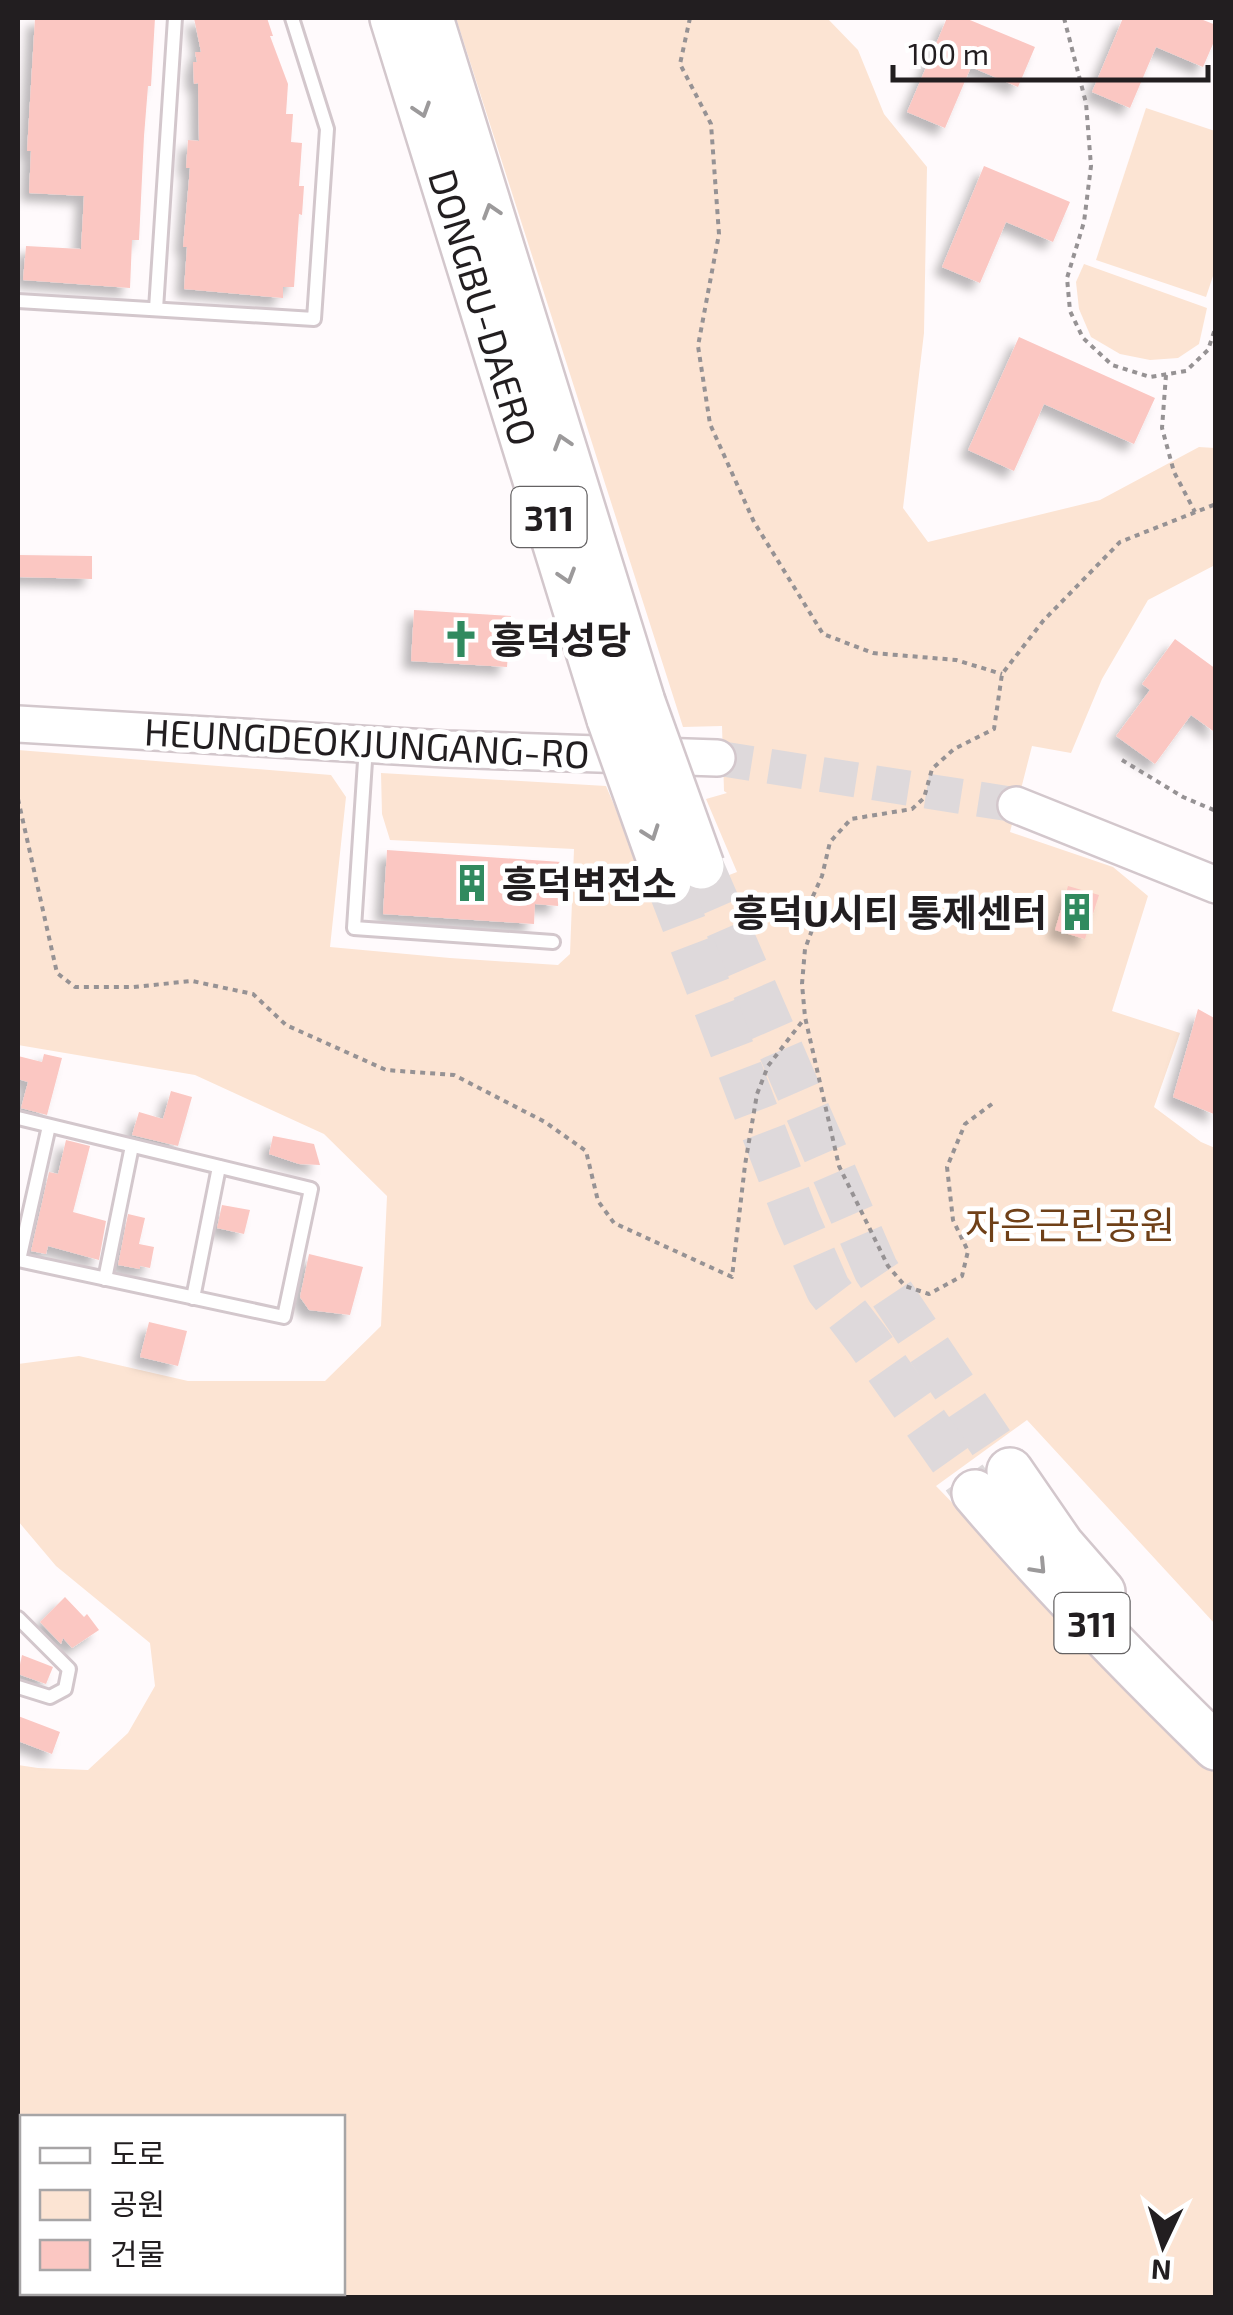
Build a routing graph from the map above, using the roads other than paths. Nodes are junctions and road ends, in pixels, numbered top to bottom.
1 (176, 18) edge
2 (292, 18) edge
3 (393, 18) edge
4 (430, 18) edge
5 (18, 300) edge
6 (156, 309) junction
7 (504, 310) junction
8 (18, 724) edge
9 (366, 744) junction
10 (717, 758) tunnel mouth
11 (1016, 805) tunnel mouth
12 (685, 874) tunnel mouth
13 (1216, 885) edge
14 (553, 942) dead end
15 (18, 1118) edge
16 (48, 1126) junction
17 (132, 1146) junction
18 (219, 1167) junction
19 (18, 1260) edge
20 (105, 1279) junction
21 (192, 1298) junction
22 (18, 1618) edge
23 (18, 1687) edge
24 (1216, 1715) edge
25 (1216, 1747) edge

1 - 6 lane
2 - 6 lane
3 -> 7 highway, DONGBU-DAERO / 311
7 -> 4 highway, DONGBU-DAERO / 311
5 - 6 lane
7 - 12 highway, DONGBU-DAERO / 311, bridge
8 - 9 street, HEUNGDEOKJUNGANG-RO
9 - 10 street, HEUNGDEOKJUNGANG-RO
9 - 14 lane
11 - 13 street
15 - 16 lane
16 - 17 lane
16 - 19 lane
17 - 18 lane
17 - 20 lane
18 - 21 lane
18 - 21 lane
19 - 20 lane
20 - 21 lane
22 - 23 lane
24 -> 25 highway, 311

